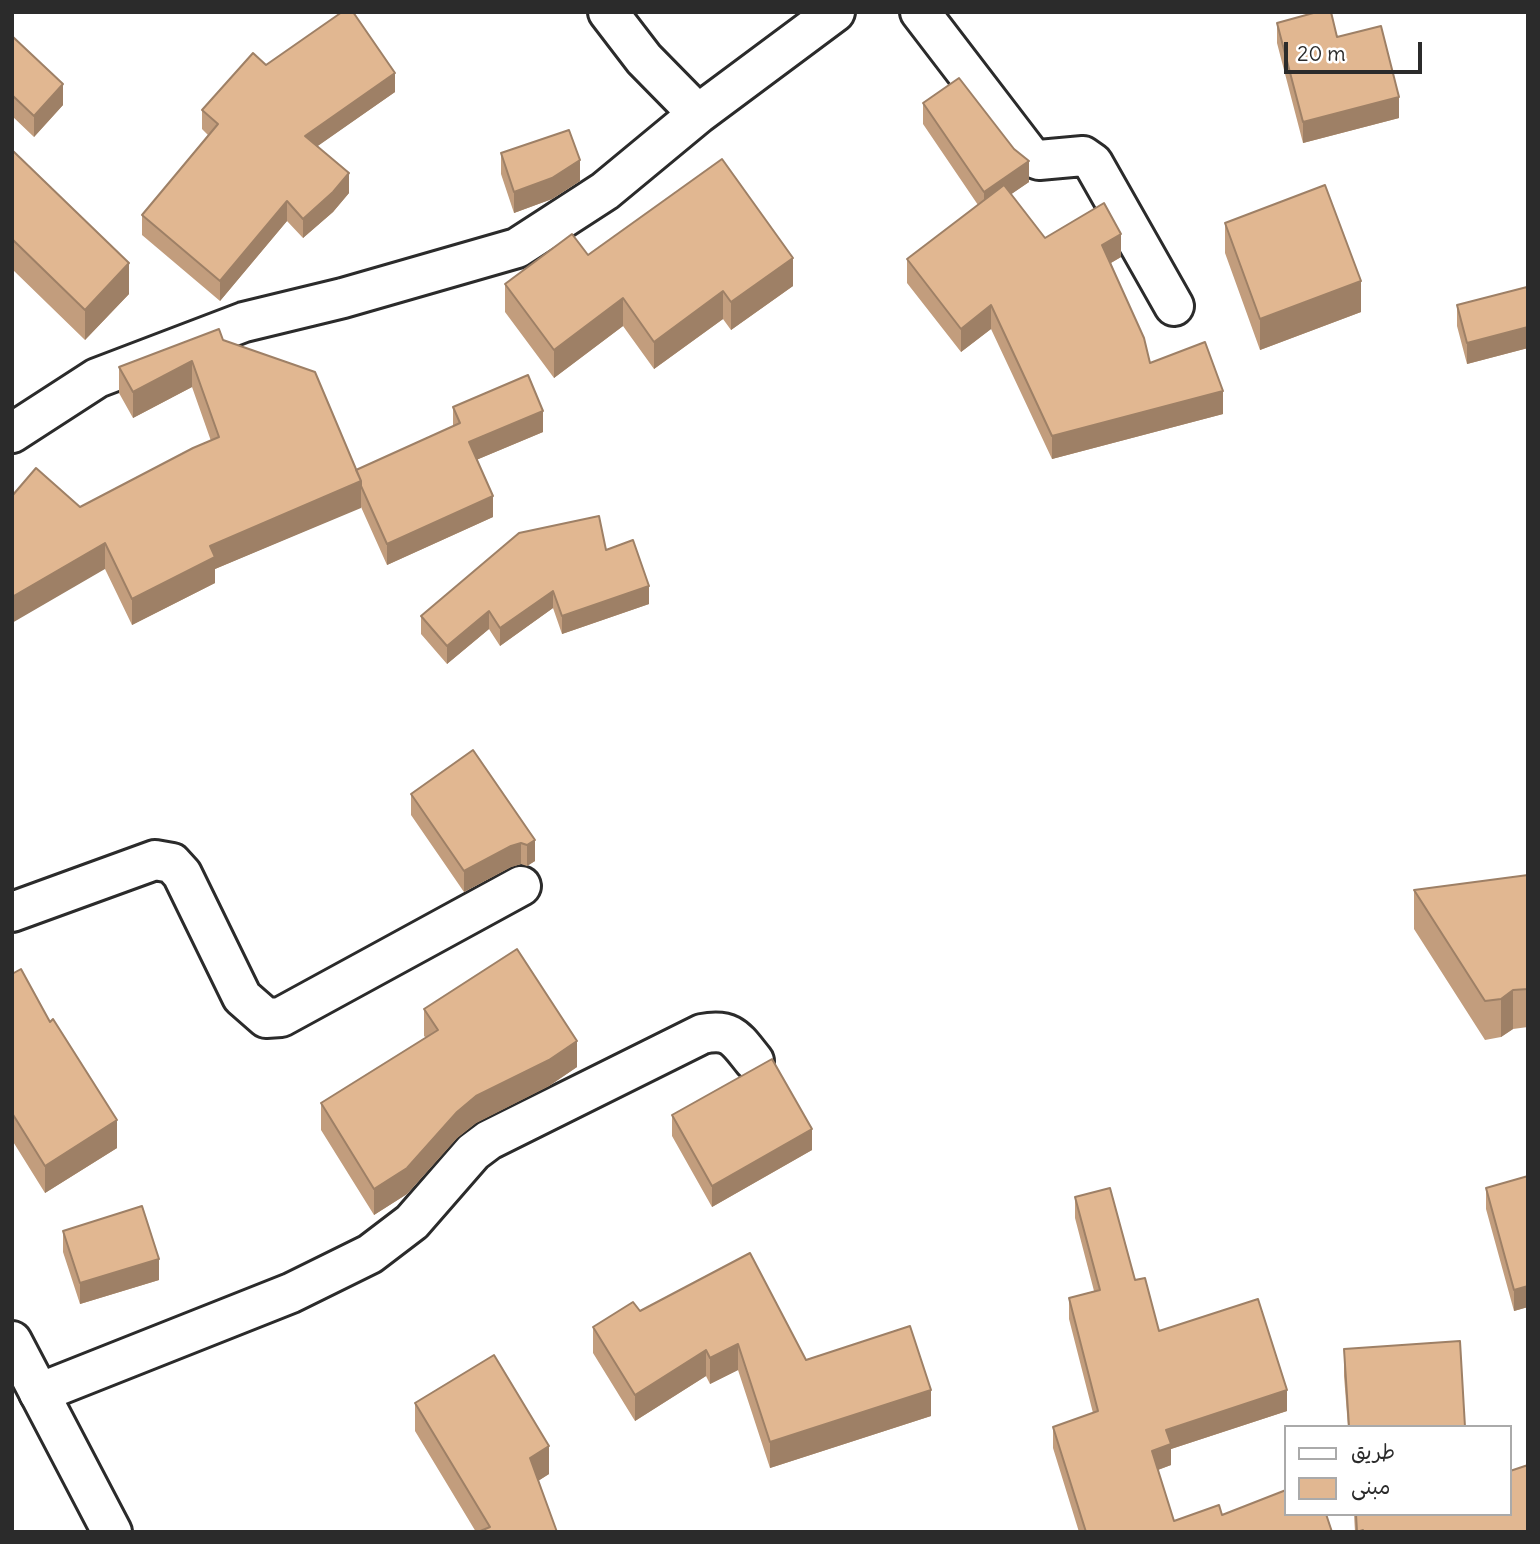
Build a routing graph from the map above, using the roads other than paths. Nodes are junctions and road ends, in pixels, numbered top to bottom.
1 (608, 12) edge
2 (835, 12) edge
3 (920, 12) edge
4 (698, 114) junction
5 (1174, 306) dead end
6 (12, 433) edge
7 (521, 886) dead end
8 (12, 912) edge
9 (754, 1060) dead end
10 (12, 1341) edge
11 (39, 1393) junction
12 (112, 1532) edge

1 - 4 street
2 - 4 street
3 - 5 street
4 - 6 street
7 - 8 street
9 - 11 street
10 - 11 street
11 - 12 street

